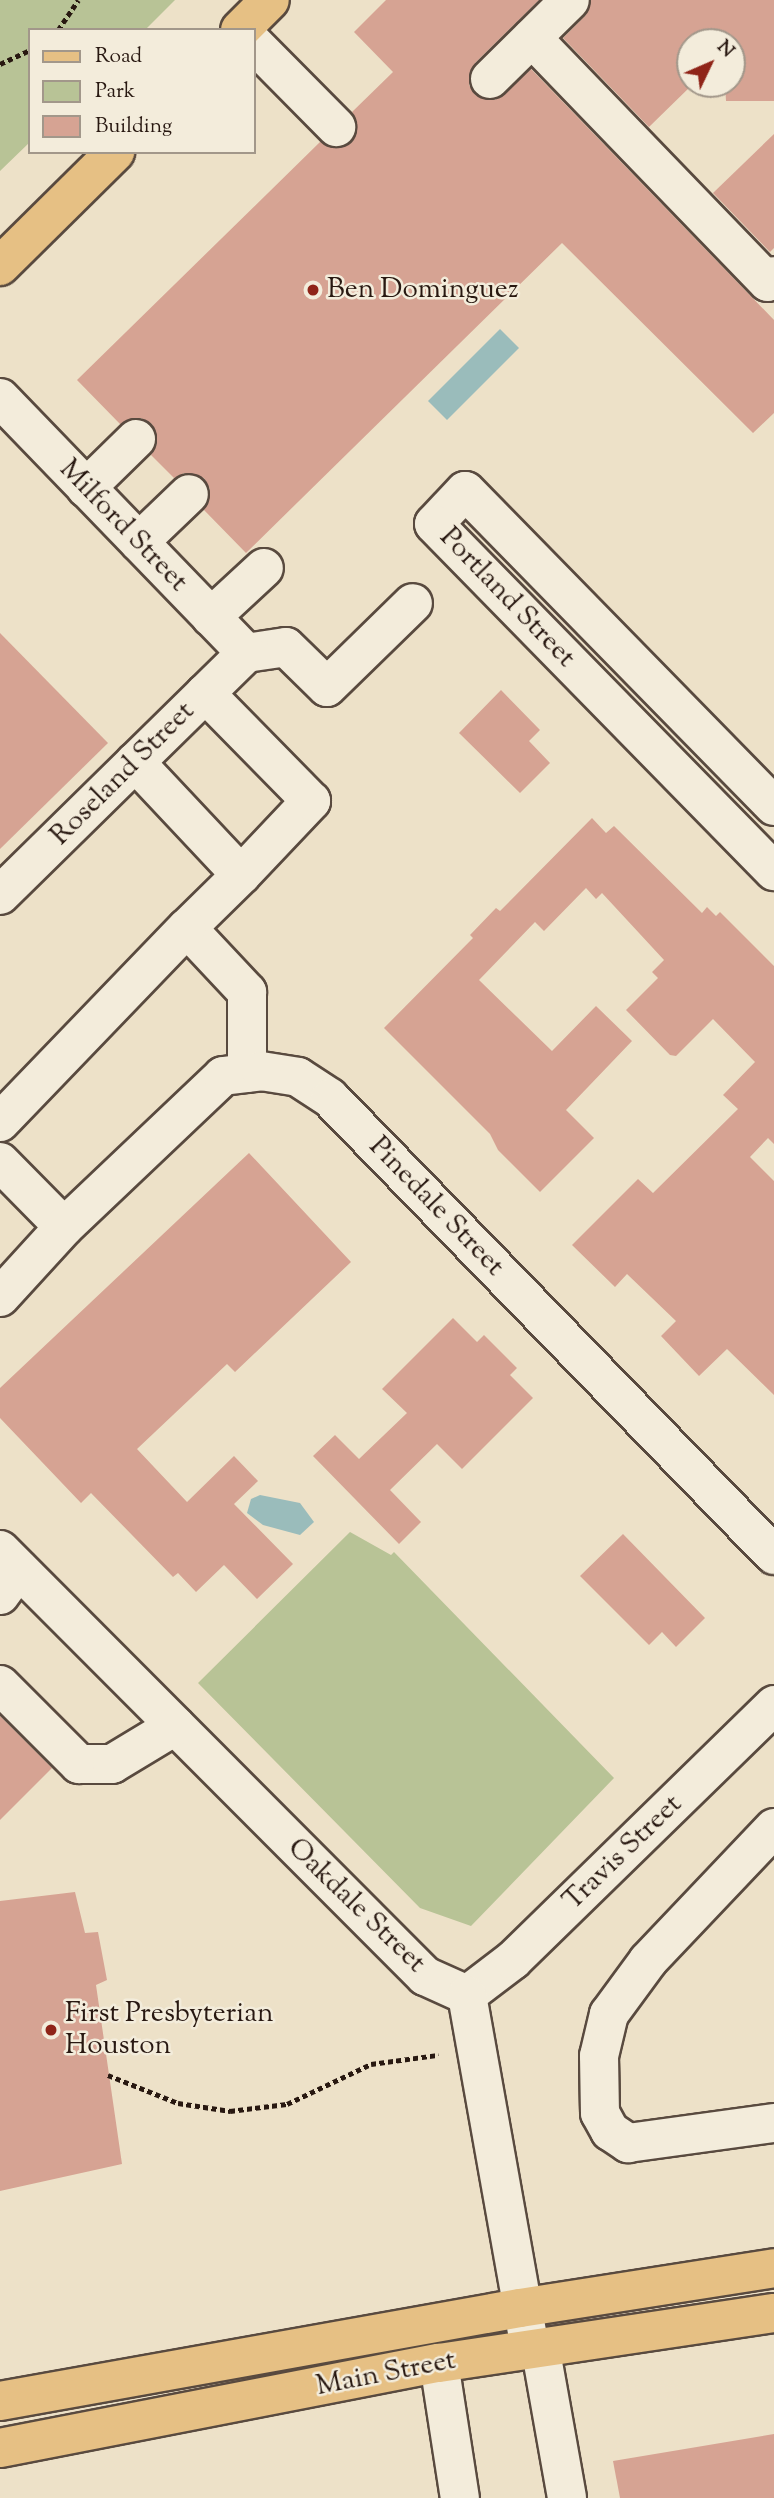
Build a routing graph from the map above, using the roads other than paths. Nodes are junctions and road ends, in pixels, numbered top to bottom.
1 (270, 0) edge
2 (570, 0) edge
3 (242, 28) edge
4 (532, 38) junction
5 (256, 46) edge
6 (489, 79) dead end
7 (336, 127) dead end
8 (113, 154) edge
9 (0, 266) edge
10 (774, 276) edge
11 (0, 398) edge
12 (136, 439) dead end
13 (86, 488) junction
14 (189, 494) dead end
15 (139, 542) junction
16 (264, 568) dead end
17 (413, 603) dead end
18 (211, 617) junction
19 (246, 653) junction
20 (205, 693) junction
21 (135, 762) junction
22 (774, 806) edge
23 (774, 871) edge
24 (241, 875) junction
25 (0, 895) edge
26 (187, 928) junction
27 (247, 1073) junction
28 (0, 1122) edge
29 (0, 1162) edge
30 (64, 1227) junction
31 (0, 1297) edge
32 (774, 1555) edge
33 (6, 1571) edge
34 (0, 1685) edge
35 (774, 1705) edge
36 (175, 1726) junction
37 (774, 1829) edge
38 (467, 1995) junction
39 (774, 2123) edge
40 (774, 2268) edge
41 (520, 2308) junction
42 (774, 2313) edge
43 (535, 2347) junction
44 (439, 2363) junction
45 (0, 2401) edge
46 (0, 2448) edge
47 (460, 2498) edge
48 (567, 2498) edge

1 - 3 main road
2 - 4 street
4 - 6 street
4 - 10 street
5 - 7 street
8 - 9 main road
11 - 13 street, Milford Street
12 - 13 street
13 - 15 street, Milford Street
14 - 15 street
15 - 18 street, Milford Street
16 - 18 street
17 - 19 street
18 - 19 street, Milford Street
19 - 20 street, Roseland Street
20 - 21 street, Roseland Street
20 - 24 street
21 - 24 street
21 - 25 street, Roseland Street
22 - 23 street, Portland Street
24 - 26 street
26 - 27 street
26 - 28 street
27 - 30 street, Pinedale Street
27 - 32 street, Pinedale Street
29 - 30 street
30 - 31 street
33 - 36 street, Oakdale Street
34 - 36 street
35 - 38 street, Travis Street
36 - 38 street, Oakdale Street
37 - 39 street
38 - 41 street
40 - 41 main road, Main Street
41 - 43 street
41 - 45 main road, Main Street
42 - 43 main road, Main Street
43 - 44 main road, Main Street
43 - 48 street
44 - 46 main road, Main Street
44 - 47 street

